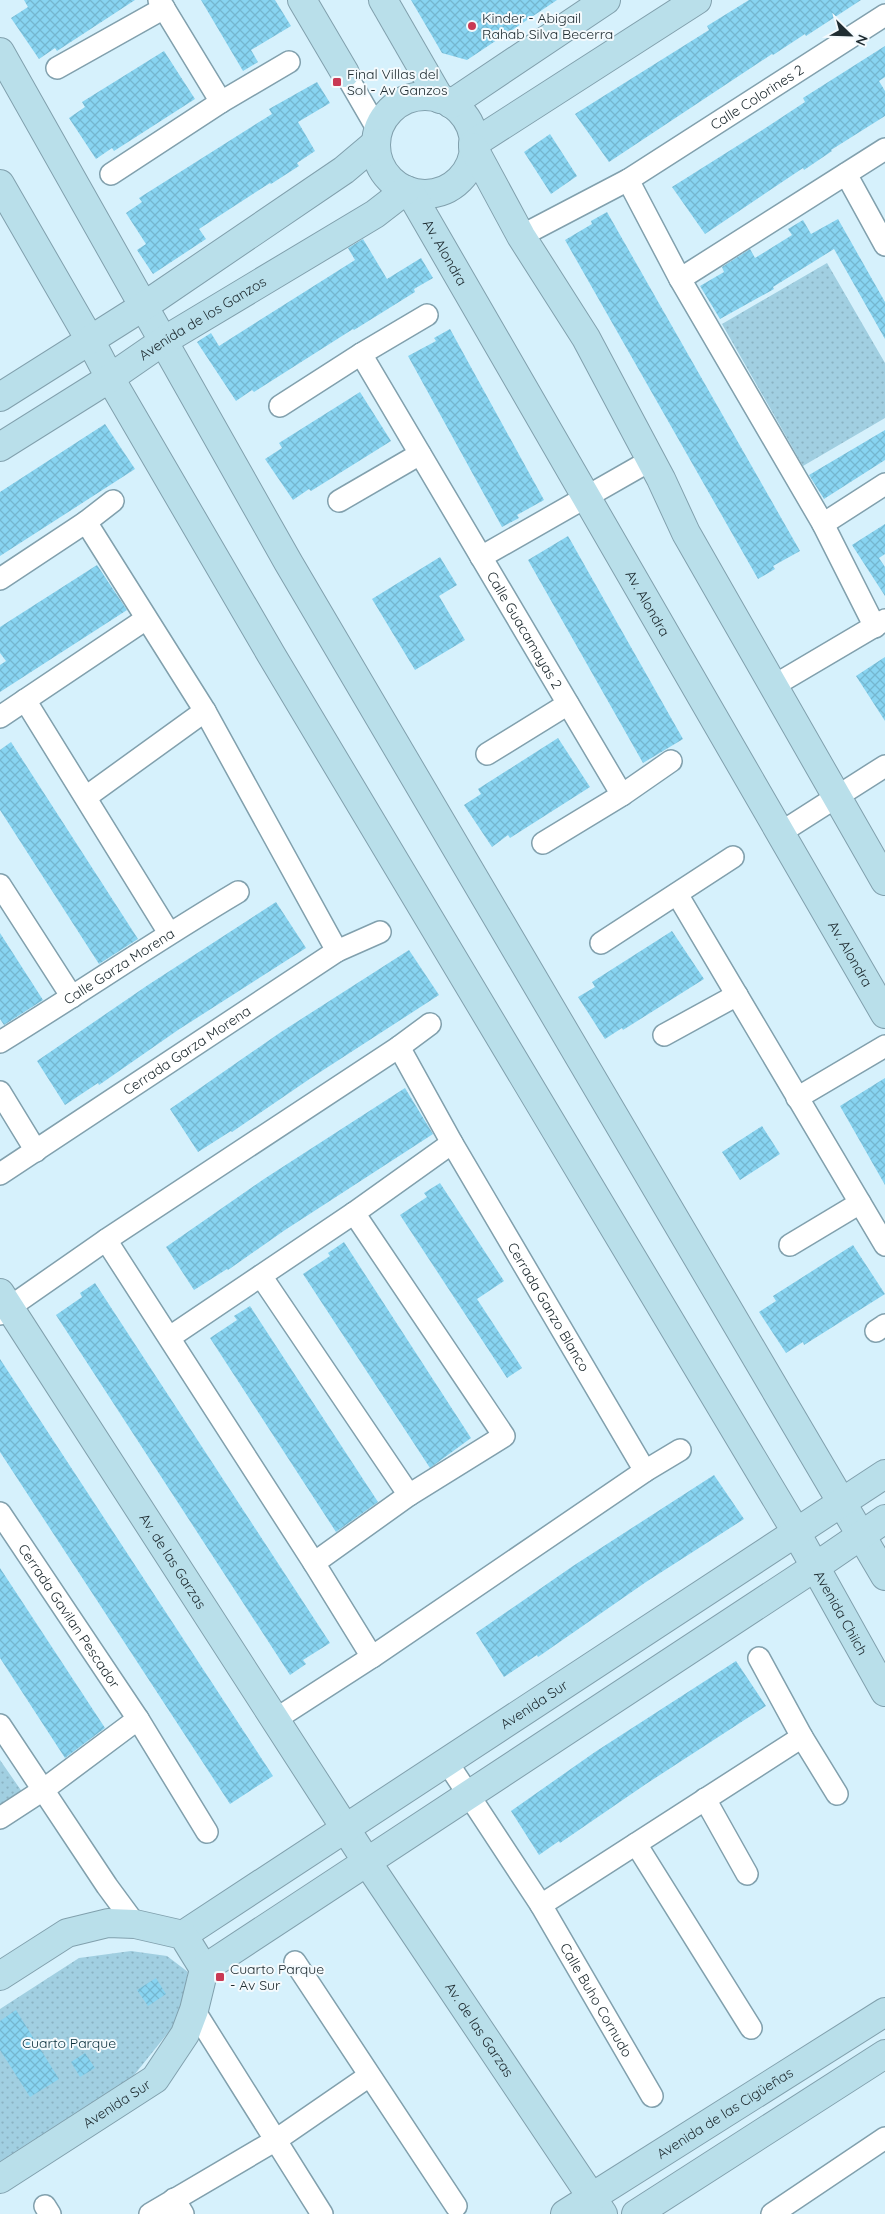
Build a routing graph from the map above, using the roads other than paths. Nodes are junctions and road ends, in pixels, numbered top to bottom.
1 (302, 0) edge
2 (383, 0) edge
3 (606, 0) edge
4 (697, 0) edge
5 (161, 4) edge
6 (885, 15) edge
7 (0, 52) edge
8 (289, 62) dead end
9 (57, 68) dead end
10 (345, 73) joint
11 (446, 101) junction
12 (222, 102) junction
13 (377, 137) junction
14 (473, 146) junction
15 (885, 149) edge
16 (111, 174) dead end
17 (846, 174) junction
18 (628, 180) junction
19 (0, 184) edge
20 (408, 191) junction
21 (521, 236) junction
22 (885, 245) edge
23 (680, 278) junction
24 (144, 306) junction
25 (427, 315) dead end
26 (90, 340) junction
27 (164, 340) junction
28 (361, 354) junction
29 (110, 378) junction
30 (0, 397) edge
31 (280, 406) dead end
32 (0, 447) edge
33 (420, 454) junction
34 (651, 460) junction
35 (885, 484) edge
36 (339, 500) dead end
37 (579, 501) junction
38 (113, 502) dead end
39 (86, 522) junction
40 (823, 524) junction
41 (481, 557) junction
42 (0, 579) edge
43 (146, 619) junction
44 (880, 623) edge
45 (782, 681) junction
46 (25, 700) junction
47 (568, 704) junction
48 (205, 711) junction
49 (0, 717) edge
50 (487, 754) dead end
51 (672, 761) dead end
52 (885, 766) edge
53 (848, 791) junction
54 (622, 795) junction
55 (86, 796) junction
56 (780, 833) junction
57 (543, 843) dead end
58 (733, 857) dead end
59 (885, 881) edge
60 (0, 885) edge
61 (238, 892) dead end
62 (677, 894) junction
63 (380, 932) dead end
64 (169, 933) junction
65 (601, 944) dead end
66 (337, 951) junction
67 (737, 995) junction
68 (72, 997) junction
69 (885, 1014) edge
70 (430, 1024) dead end
71 (664, 1035) dead end
72 (0, 1042) edge
73 (399, 1047) junction
74 (877, 1051) edge
75 (0, 1092) edge
76 (797, 1098) junction
77 (452, 1143) junction
78 (36, 1151) junction
79 (0, 1174) edge
80 (860, 1203) junction
81 (354, 1213) junction
82 (106, 1240) junction
83 (790, 1245) dead end
84 (885, 1245) edge
85 (261, 1276) junction
86 (3, 1305) edge
87 (170, 1337) junction
88 (680, 1450) dead end
89 (645, 1471) junction
90 (885, 1474) edge
91 (409, 1495) junction
92 (843, 1501) junction
93 (0, 1513) edge
94 (885, 1519) edge
95 (795, 1532) junction
96 (862, 1534) junction
97 (314, 1563) junction
98 (815, 1567) junction
99 (885, 1576) edge
100 (372, 1657) junction
101 (759, 1658) dead end
102 (885, 1692) edge
103 (276, 1718) junction
104 (138, 1719) junction
105 (0, 1725) edge
106 (802, 1737) junction
107 (447, 1762) junction
108 (43, 1790) junction
109 (837, 1794) dead end
110 (705, 1799) junction
111 (473, 1800) junction
112 (0, 1818) edge
113 (345, 1828) junction
114 (207, 1832) dead end
115 (636, 1844) junction
116 (366, 1862) junction
117 (747, 1874) dead end
118 (541, 1905) junction
119 (135, 1924) junction
120 (182, 1935) junction
121 (295, 1962) dead end
122 (204, 1969) junction
123 (0, 1976) edge
124 (885, 2012) edge
125 (200, 2020) junction
126 (751, 2028) dead end
127 (885, 2054) edge
128 (369, 2076) junction
129 (652, 2096) dead end
130 (885, 2138) edge
131 (276, 2140) junction
132 (0, 2179) edge
133 (597, 2205) edge
134 (456, 2206) dead end
135 (178, 2207) edge
136 (150, 2214) edge
137 (322, 2214) edge
138 (565, 2214) edge
139 (636, 2214) edge
140 (772, 2214) edge

1 - 10 main road
2 - 11 main road
3 - 11 main road
4 - 14 main road
5 - 9 street
5 - 12 street
6 - 18 street, Calle Colorines 2
7 - 24 main road
8 - 12 street
10 - 13 street
11 - 13 main road
11 - 14 main road
12 - 16 street
13 - 20 main road
13 - 24 main road
14 - 20 main road
14 - 21 main road
15 - 17 street
17 - 22 street
17 - 23 street
18 - 21 street, Calle Colorines 2
18 - 23 street
19 - 26 main road, Avenida Chiich
20 - 27 main road, Avenida de los Ganzos
20 - 37 main road, Av. Alondra
21 - 34 main road
23 - 40 street
24 - 26 main road
24 - 27 main road
25 - 28 street
26 - 29 main road, Avenida Chiich
26 - 30 main road
27 - 29 main road, Avenida de los Ganzos
27 - 92 main road
28 - 31 street
28 - 33 street, Calle Guacamayas 2
29 - 32 main road, Avenida de los Ganzos
29 - 95 main road, Avenida Chiich
33 - 36 street
33 - 41 street, Calle Guacamayas 2
34 - 37 street, Calle Guacamayas 2
34 - 45 main road
35 - 40 street
37 - 41 street, Calle Guacamayas 2
37 - 56 main road, Av. Alondra
38 - 39 street
39 - 42 street
39 - 43 street
40 - 44 street
41 - 47 street, Calle Guacamayas 2
43 - 46 street
43 - 48 street
44 - 45 street
45 - 53 main road
46 - 49 street
46 - 55 street
47 - 50 street, Calle Guacamayas 2
47 - 54 street, Calle Guacamayas 2
48 - 55 street
48 - 66 street
51 - 54 street
52 - 53 street
53 - 56 street
53 - 59 main road
54 - 57 street
55 - 64 street
56 - 69 main road, Av. Alondra
58 - 62 street
60 - 68 street
61 - 64 street, Calle Garza Morena
62 - 65 street
62 - 67 street
63 - 66 street, Cerrada Garza Morena
64 - 68 street, Calle Garza Morena
66 - 78 street, Cerrada Garza Morena
67 - 71 street
67 - 76 street
68 - 72 street, Calle Garza Morena
70 - 73 street
73 - 77 street, Cerrada Ganzo Blanco
73 - 82 street
74 - 76 street
75 - 78 street
76 - 80 street
77 - 81 street
77 - 89 street, Cerrada Ganzo Blanco
78 - 79 street, Cerrada Garza Morena
80 - 83 street
80 - 84 street
81 - 85 street
81 - 91 street
82 - 86 street
82 - 87 street
85 - 87 street
85 - 91 street
86 - 103 main road, Av. de las Garzas
87 - 97 street
88 - 89 street
89 - 100 street
90 - 92 main road, Avenida Sur
91 - 97 street
92 - 95 main road, Avenida Sur
92 - 96 main road
93 - 104 street, Cerrada Gavilan Pescador
94 - 96 main road
95 - 98 main road, Avenida Chiich
95 - 107 main road, Avenida Sur
96 - 98 main road
96 - 99 main road
97 - 100 street
98 - 102 main road, Avenida Chiich
98 - 111 main road
100 - 103 street
101 - 106 street
103 - 113 main road, Av. de las Garzas
104 - 108 street
104 - 114 street, Cerrada Gavilan Pescador
105 - 108 street
106 - 109 street
106 - 110 street
107 - 111 street, Calle Buho Cornudo
107 - 113 main road, Avenida Sur
108 - 112 street
108 - 119 street
110 - 115 street
110 - 117 street
111 - 116 main road
111 - 118 street, Calle Buho Cornudo
113 - 116 main road, Av. de las Garzas
113 - 120 main road, Avenida Sur
115 - 118 street
115 - 126 street
116 - 122 main road
116 - 133 main road, Av. de las Garzas
118 - 129 street, Calle Buho Cornudo
119 - 120 main road
119 - 123 main road
120 - 122 main road
121 - 128 street
122 - 125 main road, Avenida Sur
124 - 133 main road, Avenida de las Cigüeñas
125 - 131 street
125 - 132 main road, Avenida Sur
127 - 139 main road
128 - 131 street
128 - 134 street
130 - 140 street
131 - 135 street
131 - 137 street
133 - 138 main road, Avenida de las Cigüeñas
135 - 136 street

